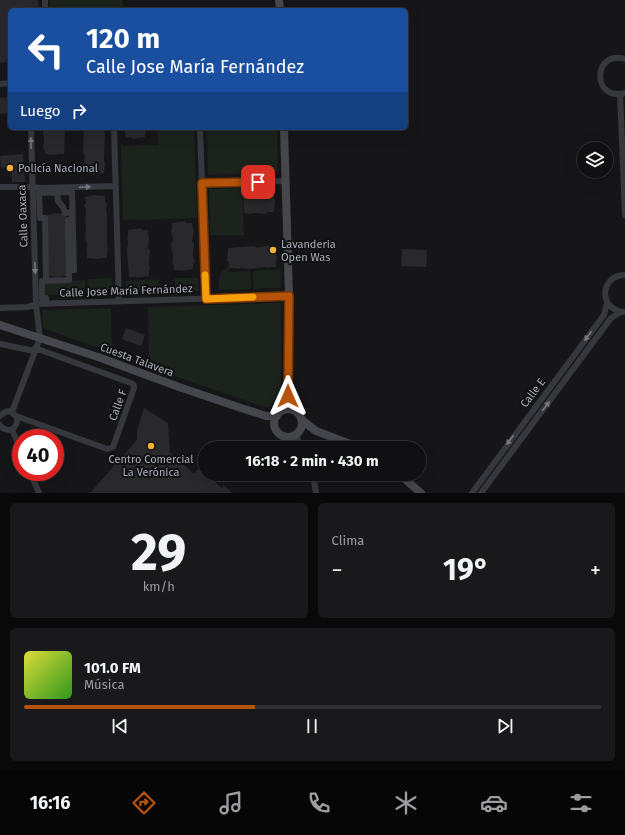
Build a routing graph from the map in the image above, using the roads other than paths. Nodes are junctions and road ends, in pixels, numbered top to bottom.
1 (625, 58) edge
2 (622, 93) edge
3 (31, 130) edge
4 (114, 130) edge
5 (200, 130) edge
6 (284, 130) edge
7 (286, 181) junction
8 (202, 183) junction
9 (116, 186) junction
10 (0, 187) edge
11 (32, 187) junction
12 (57, 192) junction
13 (625, 215) edge
14 (71, 238) junction
15 (625, 275) edge
16 (46, 281) junction
17 (289, 296) junction
18 (206, 299) junction
19 (119, 302) junction
20 (607, 303) junction
21 (36, 304) junction
22 (46, 304) junction
23 (0, 308) edge
24 (623, 312) edge
25 (0, 325) edge
26 (40, 338) junction
27 (0, 344) edge
28 (35, 350) junction
29 (288, 400) junction
30 (284, 410) junction
31 (293, 410) junction
32 (2, 413) edge
33 (14, 414) junction
34 (276, 420) junction
35 (302, 420) junction
36 (1, 427) edge
37 (13, 429) edge
38 (12, 430) edge
39 (316, 431) junction
40 (297, 433) junction
41 (299, 441) edge
42 (342, 441) edge
43 (34, 481) edge
44 (314, 481) edge
45 (407, 481) edge
46 (39, 493) edge
47 (316, 493) edge
48 (421, 493) edge
49 (472, 493) edge
50 (480, 493) edge

1 - 2 street
2 - 13 street
11 -> 3 street, Calle Oaxaca
4 - 9 street
5 - 8 street
6 - 7 main road
7 - 8 street
7 - 17 main road
8 - 18 street
11 -> 9 street
9 - 19 street
10 - 11 street
11 -> 21 street, Calle Oaxaca
12 - 14 street
12 - 14 street
12 - 16 street
14 - 16 street
15 - 20 street
16 - 22 street
17 - 18 street, Calle Jose María Fernández
17 - 29 main road
18 - 19 street, Calle Jose María Fernández
19 - 22 street, Calle Jose María Fernández
20 - 24 street
20 -> 49 street, Calle E
21 - 22 street, Calle Jose María Fernández
21 - 23 street, Calle Jose María Fernández
21 - 26 street, Calle Oaxaca
50 -> 24 street, Calle E
25 - 26 main road, Cuesta Talavera
26 - 28 street
26 - 34 main road, Cuesta Talavera
27 - 28 street
28 - 33 street
28 - 33 street, Calle F
29 - 30 main road
29 - 31 main road
30 - 31 main road
30 - 34 main road
31 - 35 main road
32 - 33 street
33 - 37 street
34 - 40 main road
35 - 39 main road
35 - 40 main road
36 - 38 street
39 - 40 main road
39 - 42 main road
40 - 41 street
43 - 46 street
44 - 47 street
45 - 48 main road

